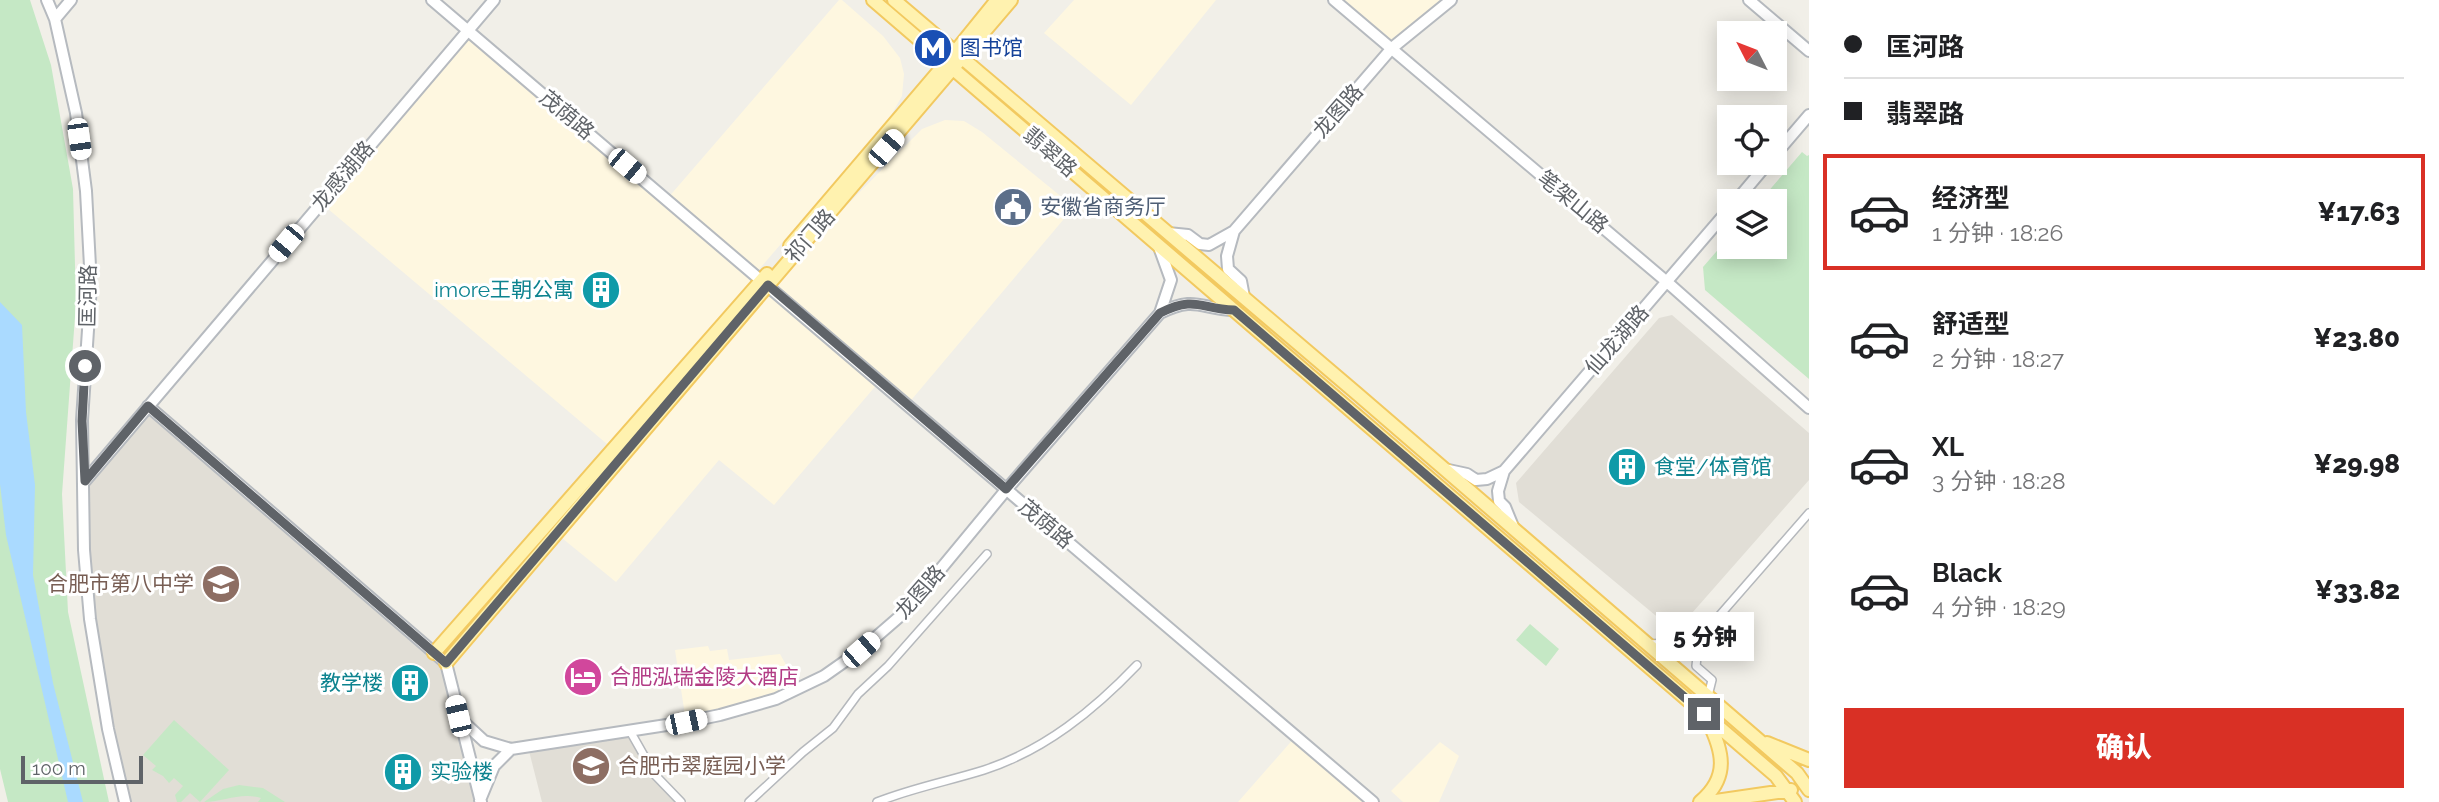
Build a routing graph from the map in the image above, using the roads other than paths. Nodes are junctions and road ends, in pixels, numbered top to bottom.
1 (47, 0) edge
2 (71, 0) edge
3 (432, 0) edge
4 (494, 0) edge
5 (873, 0) edge
6 (894, 0) edge
7 (997, 0) edge
8 (1011, 0) edge
9 (1334, 0) edge
10 (1451, 0) edge
11 (1749, 0) edge
12 (55, 19) junction
13 (468, 30) junction
14 (1392, 48) junction
15 (1809, 51) edge
16 (959, 55) junction
17 (950, 66) junction
18 (1809, 115) edge
19 (1787, 141) edge
20 (1758, 175) edge
21 (1746, 189) edge
22 (1717, 223) edge
23 (1234, 231) junction
24 (1168, 233) junction
25 (1158, 245) junction
26 (1667, 282) junction
27 (764, 283) junction
28 (1244, 297) junction
29 (1234, 310) junction
30 (1160, 313) junction
31 (148, 406) junction
32 (1809, 408) edge
33 (1444, 469) junction
34 (1504, 471) junction
35 (85, 481) junction
36 (1006, 489) junction
37 (1809, 513) edge
38 (1514, 529) junction
39 (987, 554) dead end
40 (1699, 639) junction
41 (1647, 644) junction
42 (435, 653) junction
43 (446, 663) junction
44 (1137, 665) dead end
45 (1708, 697) junction
46 (1704, 714) junction
47 (458, 716) junction
48 (630, 731) junction
49 (1756, 738) junction
50 (510, 749) junction
51 (1809, 760) edge
52 (1808, 788) edge
53 (1787, 790) junction
54 (481, 801) edge
55 (125, 802) edge
56 (681, 802) edge
57 (749, 802) edge
58 (877, 802) edge
59 (1373, 802) edge
60 (1700, 802) edge
61 (1709, 802) edge
62 (1795, 802) edge

1 - 12 street, 匡河路
2 - 12 street
3 - 13 street, 茂荫路
4 - 13 street, 龙感湖路
5 - 17 main road, 翡翠路
6 - 16 main road, 翡翠路
7 - 16 main road, 祁门路
8 - 16 main road, 祁门路
9 - 14 street, 笔架山路
10 - 14 street, 龙图路
11 - 15 street
12 - 35 street, 匡河路
13 - 27 street, 茂荫路
13 - 31 street, 龙感湖路
14 - 23 street, 龙图路
14 - 26 street, 笔架山路
16 - 17 main road, 祁门路
16 - 24 main road, 翡翠路
17 - 25 main road, 翡翠路
17 - 27 main road, 祁门路
18 - 19 street
20 - 21 street
22 - 26 street, 仙龙湖路
23 - 24 street
23 - 28 street
24 - 28 main road, 翡翠路
25 - 29 main road, 翡翠路
25 - 30 street
26 - 32 street, 笔架山路
26 - 34 street, 仙龙湖路
27 - 36 street, 茂荫路
27 - 42 main road, 祁门路
27 - 43 main road, 祁门路
28 - 33 main road, 翡翠路
29 - 30 street
29 - 46 main road, 翡翠路
30 - 36 street, 龙图路
31 - 35 street, 龙感湖路
31 - 42 street
33 - 34 street
33 - 38 main road, 翡翠路
34 - 38 street
35 - 55 street, 匡河路
36 - 48 street, 龙图路
36 - 59 street, 茂荫路
37 - 40 street
38 - 41 main road, 翡翠路
39 - 57 street
40 - 41 street
40 - 45 street
41 - 45 main road, 翡翠路
42 - 43 street
43 - 47 street
44 - 58 street
45 - 49 main road, 翡翠路
46 - 53 main road, 翡翠路
46 - 60 main road
47 - 50 street
47 - 54 street
48 - 50 street, 龙图路
48 - 56 street
49 - 51 main road
49 - 52 main road, 翡翠路
50 - 54 street
52 - 53 main road
53 - 61 main road
53 - 62 main road, 翡翠路

